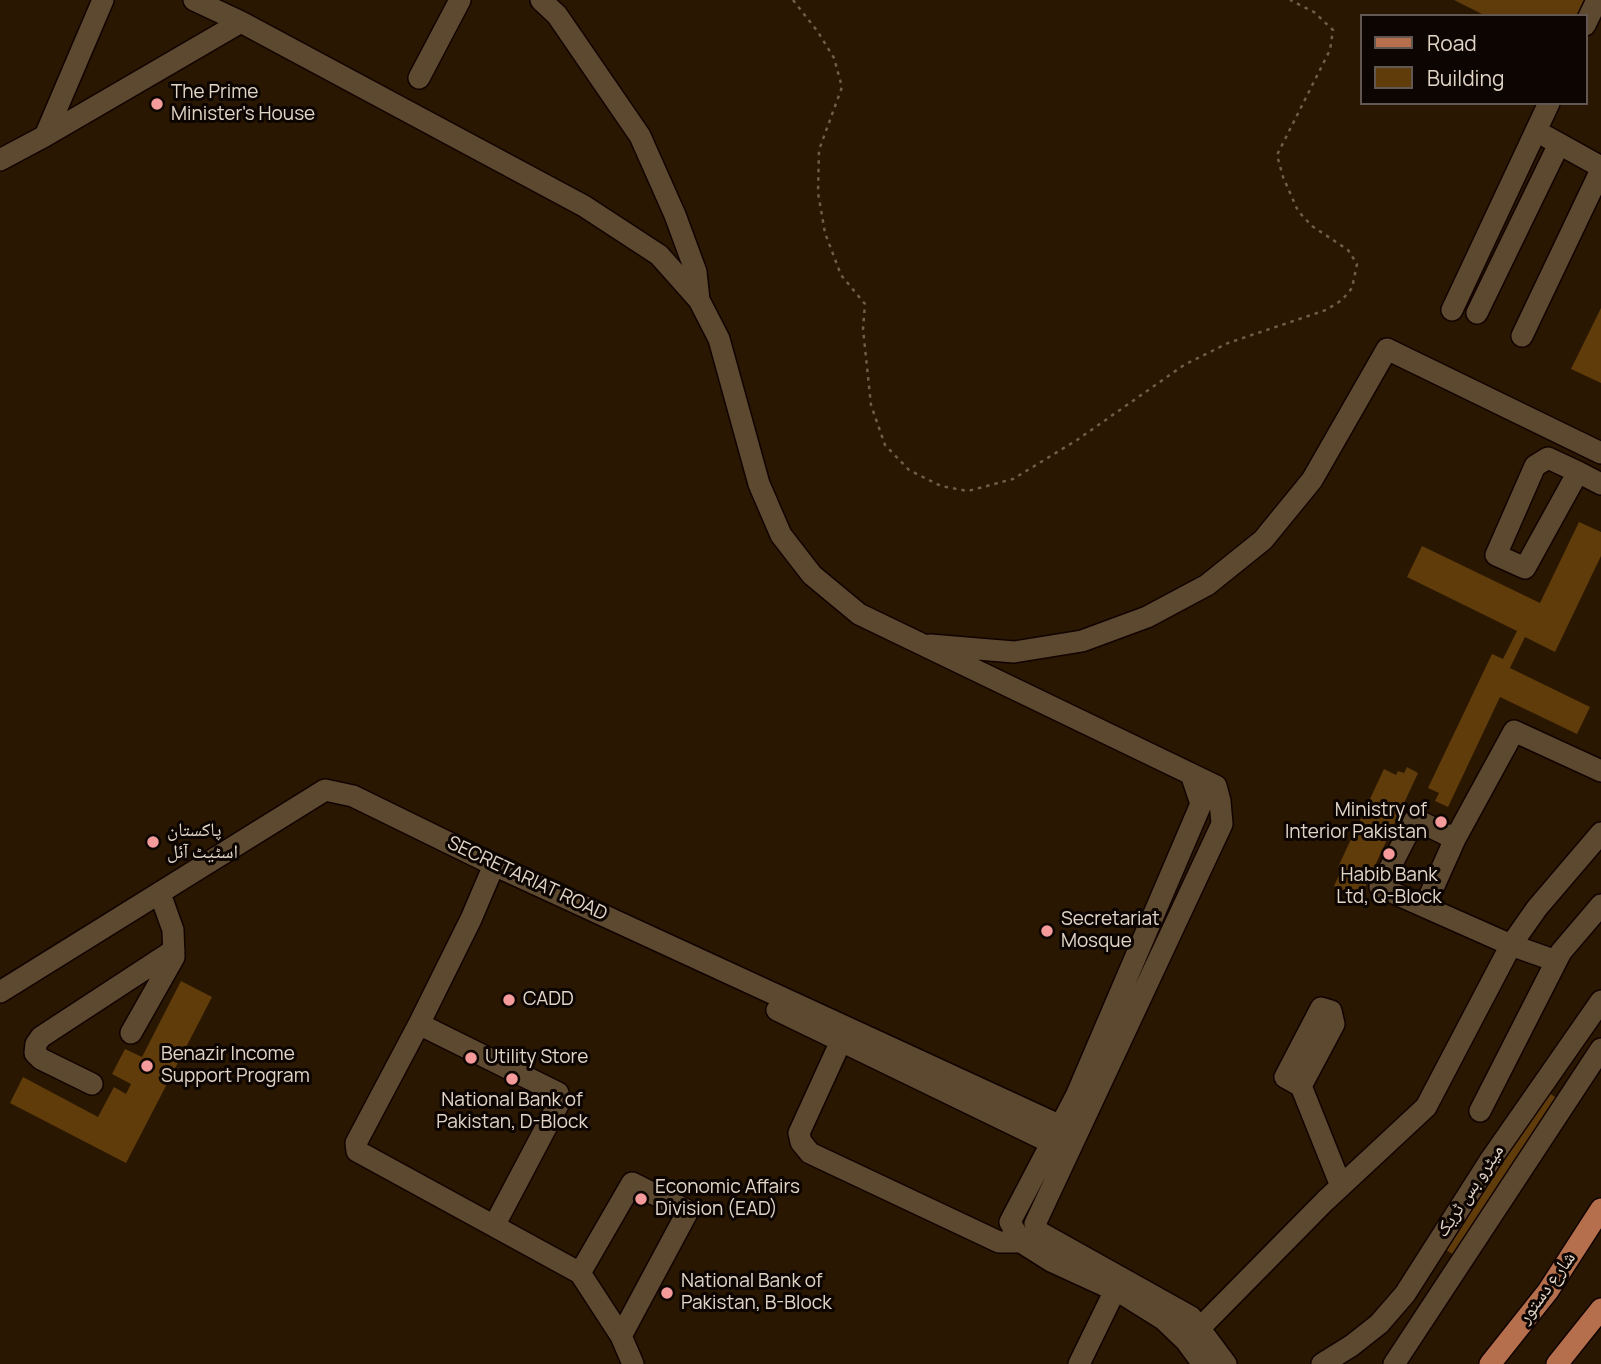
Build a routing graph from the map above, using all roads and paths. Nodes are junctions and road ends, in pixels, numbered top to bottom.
1 (103, 0) edge
2 (194, 0) edge
3 (460, 0) edge
4 (541, 0) edge
5 (793, 0) edge
6 (1290, 0) edge
7 (1597, 0) edge
8 (241, 22) junction
9 (1587, 22) edge
10 (419, 78) dead end
11 (1548, 105) edge
12 (1536, 131) junction
13 (46, 136) junction
14 (1559, 144) junction
15 (0, 160) edge
16 (1601, 169) edge
17 (698, 300) junction
18 (1452, 310) dead end
19 (1477, 313) dead end
20 (1521, 336) dead end
21 (1601, 453) edge
22 (1578, 472) junction
23 (1601, 484) edge
24 (917, 644) junction
25 (1601, 771) edge
26 (1191, 774) junction
27 (1601, 833) edge
28 (1455, 839) junction
29 (493, 869) junction
30 (163, 902) junction
31 (1601, 905) edge
32 (1425, 906) junction
33 (1511, 945) junction
34 (174, 950) junction
35 (1556, 961) junction
36 (0, 992) edge
37 (1601, 1001) edge
38 (0, 1005) edge
39 (419, 1024) junction
40 (131, 1033) dead end
41 (841, 1041) junction
42 (1601, 1049) edge
43 (92, 1084) dead end
44 (1301, 1086) dead end
45 (1480, 1111) dead end
46 (1065, 1138) junction
47 (1341, 1186) junction
48 (1601, 1209) edge
49 (494, 1226) junction
50 (1021, 1242) junction
51 (580, 1273) junction
52 (1119, 1285) junction
53 (1601, 1308) edge
54 (1193, 1335) junction
55 (621, 1336) junction
56 (633, 1364) edge
57 (1079, 1364) edge
58 (1203, 1364) edge
59 (1226, 1364) edge
60 (1322, 1364) edge
61 (1394, 1364) edge
62 (1490, 1364) edge
63 (1557, 1364) edge

1 - 13 street
2 - 8 street
3 - 10 street
4 - 17 street
5 - 6 path
7 - 9 street
8 - 13 street
8 - 17 street
11 - 12 street
12 - 14 street
12 - 18 street
13 - 15 street
14 - 16 street
14 - 19 street
16 - 20 street
17 - 24 street
21 - 24 street
22 - 22 street
22 - 23 street
24 - 26 street
25 - 28 street
26 - 46 street
26 - 46 street
27 - 33 street
28 - 32 street
28 - 32 street
29 - 30 street, SECRETARIAT ROAD
29 - 36 street, SECRETARIAT ROAD
29 - 39 street
29 - 41 street, SECRETARIAT ROAD
29 - 46 street, SECRETARIAT ROAD
30 - 34 street
30 - 38 street, SECRETARIAT ROAD
31 - 35 street
32 - 33 street
33 - 35 street
33 - 47 street
34 - 40 street
34 - 43 street
35 - 45 street
37 - 60 street, میٹرو بس ٹریک
39 - 49 street
39 - 49 street
41 - 46 street, SECRETARIAT ROAD
41 - 50 street
42 - 61 street, میٹرو بس ٹریک
44 - 47 street
46 - 50 street
46 - 52 street
47 - 54 street
48 - 62 main road, شارع دستور
49 - 51 street
50 - 52 street
51 - 55 street
51 - 55 street
52 - 54 street
52 - 57 street
53 - 63 main road
54 - 58 street
54 - 59 street
55 - 56 street

